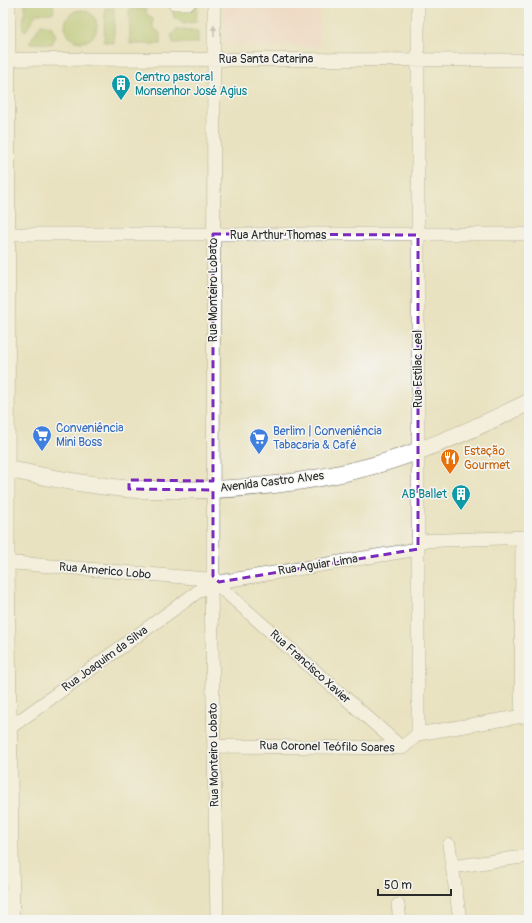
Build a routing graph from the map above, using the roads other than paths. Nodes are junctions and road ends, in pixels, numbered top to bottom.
1 (9, 3) edge
2 (174, 3) edge
3 (189, 3) edge
4 (214, 3) edge
5 (418, 3) edge
6 (6, 59) edge
7 (214, 59) junction
8 (418, 60) junction
9 (529, 60) edge
10 (6, 147) edge
11 (6, 234) edge
12 (213, 234) junction
13 (529, 234) edge
14 (418, 235) junction
15 (6, 366) edge
16 (529, 393) edge
17 (529, 402) edge
18 (489, 419) junction
19 (418, 447) junction
20 (6, 465) edge
21 (213, 486) junction
22 (526, 537) edge
23 (418, 545) junction
24 (5, 562) edge
25 (213, 583) junction
26 (525, 716) edge
27 (6, 731) edge
28 (418, 734) junction
29 (214, 746) junction
30 (402, 748) junction
31 (7, 819) edge
32 (449, 845) dead end
33 (529, 856) edge
34 (452, 867) junction
35 (3, 895) edge
36 (398, 905) dead end
37 (8, 917) edge
38 (217, 920) edge
39 (400, 920) edge
40 (460, 920) edge

1 - 6 street
2 - 3 street
7 -> 4 street, Rua Monteiro Lobato
5 - 8 street, Rua Estilac Leal
6 - 7 street, Rua Santa Catarina
6 - 10 street
7 - 8 street, Rua Santa Catarina
7 - 12 street, Rua Monteiro Lobato
8 - 9 street, Rua Santa Catarina
8 - 14 street, Rua Estilac Leal
10 - 11 street
11 - 12 street, Rua Arthur Thomas
11 - 15 street
12 - 14 street, Rua Arthur Thomas
12 - 21 street, Rua Monteiro Lobato
13 - 14 street, Rua Arthur Thomas
14 - 19 street, Rua Estilac Leal
15 - 20 street
16 - 18 main road, Avenida Castro Alves
17 - 18 main road, Avenida Castro Alves
18 - 19 main road, Avenida Castro Alves
19 - 21 main road, Avenida Castro Alves
19 - 23 street, Rua Estilac Leal
20 - 21 main road, Avenida Castro Alves
20 - 24 street
21 - 25 street, Rua Monteiro Lobato
22 - 23 street, Rua Aguiar Lima
22 - 26 street
23 - 25 street, Rua Aguiar Lima
23 - 28 street, Rua Estilac Leal
24 - 25 street, Rua Americo Lobo
24 - 27 street
25 - 27 street, Rua Joaquim da Silva
25 - 29 street, Rua Monteiro Lobato
25 - 30 street, Rua Francisco Xavier
26 - 28 street
27 - 31 street
28 - 30 street, Rua Coronel Teófilo Soares
29 - 30 street, Rua Coronel Teófilo Soares
29 - 38 street, Rua Monteiro Lobato
31 - 37 street
32 - 34 street
33 - 34 street
34 - 40 street
35 - 37 street
36 - 39 street

